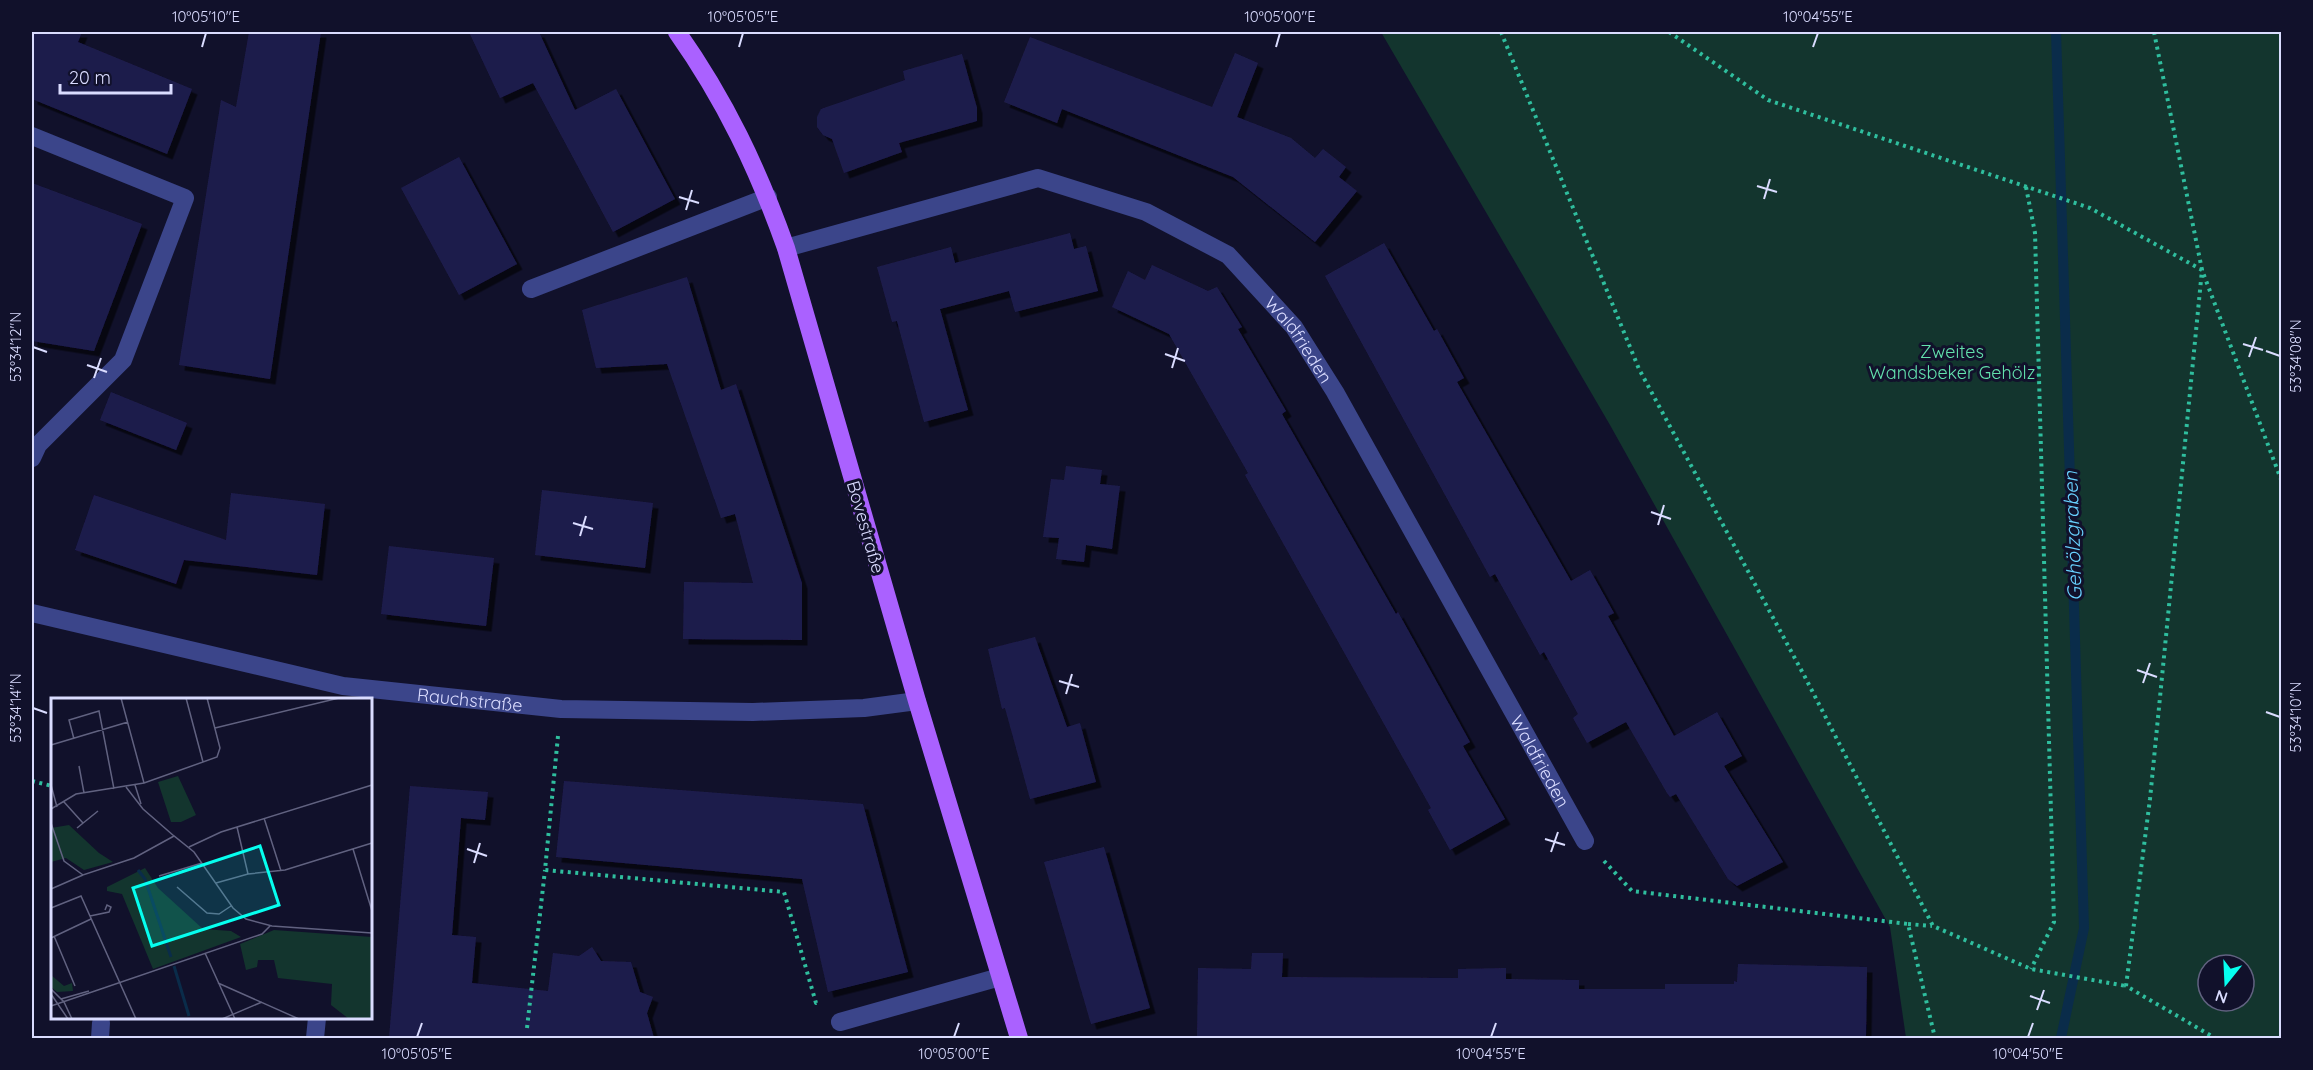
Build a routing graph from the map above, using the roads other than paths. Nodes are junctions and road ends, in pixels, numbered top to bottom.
1 (677, 32) edge
2 (32, 136) edge
3 (768, 197) junction
4 (786, 248) junction
5 (531, 288) dead end
6 (34, 448) edge
7 (32, 612) edge
8 (343, 693) edge
9 (917, 701) junction
10 (1585, 841) road end
11 (1000, 977) junction
12 (317, 1019) edge
13 (840, 1022) dead end
14 (315, 1038) edge
15 (1018, 1038) edge

1 - 3 main road, Bovestraße
2 - 6 street
3 - 4 main road, Bovestraße
3 - 5 street
4 - 9 main road, Bovestraße
4 - 10 street, Waldfrieden
7 - 8 street, Rauchstraße
8 - 9 street, Rauchstraße
9 - 11 main road, Bovestraße
11 - 13 street
11 - 15 main road, Bovestraße
12 - 14 street

